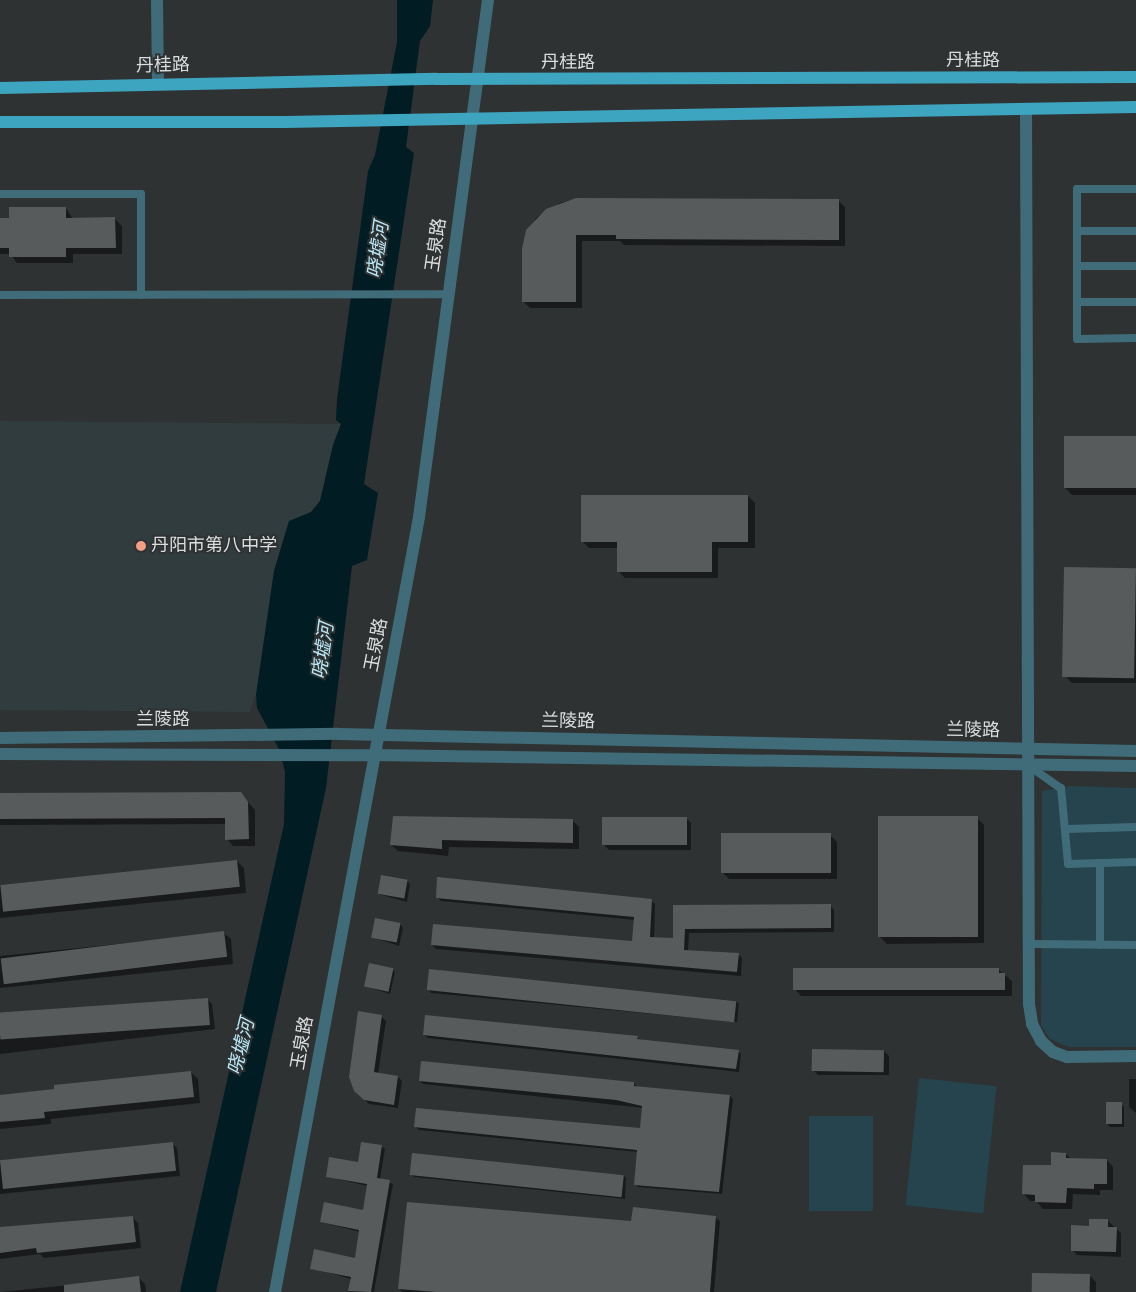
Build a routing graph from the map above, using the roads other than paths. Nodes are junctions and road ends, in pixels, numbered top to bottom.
1 (157, 0) edge
2 (488, 0) edge
3 (1136, 77) edge
4 (477, 81) junction
5 (158, 83) junction
6 (0, 88) edge
7 (1136, 107) edge
8 (1026, 109) junction
9 (472, 119) junction
10 (0, 122) edge
11 (1136, 189) edge
12 (0, 194) edge
13 (1077, 231) junction
14 (1136, 231) edge
15 (1077, 266) junction
16 (1136, 266) edge
17 (141, 294) junction
18 (448, 294) junction
19 (0, 295) edge
20 (1077, 302) junction
21 (1136, 302) edge
22 (1136, 338) edge
23 (378, 735) junction
24 (0, 738) edge
25 (1028, 749) junction
26 (1136, 752) edge
27 (0, 754) edge
28 (374, 755) junction
29 (1028, 764) junction
30 (1136, 766) edge
31 (1136, 827) edge
32 (1066, 829) junction
33 (1136, 862) edge
34 (1100, 863) junction
35 (1031, 944) junction
36 (1100, 945) junction
37 (1136, 945) edge
38 (1136, 1056) edge
39 (275, 1292) edge

1 - 5 street
2 - 4 street, 玉泉路
3 - 4 main road, 丹桂路
4 - 5 main road, 丹桂路
4 - 9 street, 玉泉路
5 - 6 main road, 丹桂路
7 - 8 main road
8 - 9 main road
8 - 25 street
9 - 10 main road
9 - 18 street, 玉泉路
11 - 13 lane
12 - 17 lane
13 - 14 lane
13 - 15 lane
15 - 16 lane
15 - 20 lane
17 - 18 lane
17 - 19 lane
18 - 23 street, 玉泉路
20 - 21 lane
20 - 22 lane
23 - 24 street, 兰陵路
23 - 25 street, 兰陵路
23 - 28 street, 玉泉路
25 - 26 street, 兰陵路
25 - 29 street
27 - 28 street, 兰陵路
28 - 29 street, 兰陵路
28 - 39 street, 玉泉路
29 - 30 street, 兰陵路
29 - 32 lane
29 - 35 street
31 - 32 lane
32 - 34 lane
33 - 34 lane
34 - 36 lane
35 - 36 lane
35 - 38 street
36 - 37 lane

